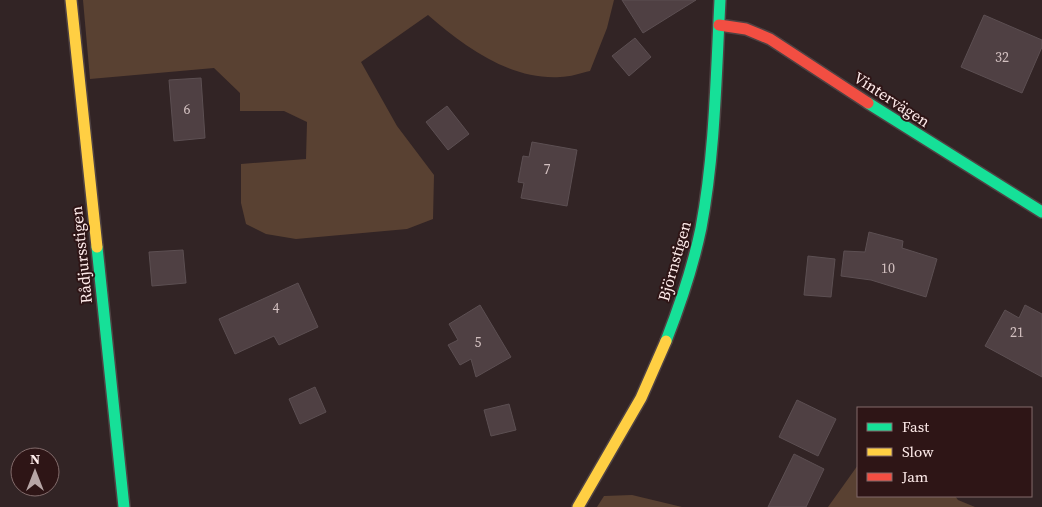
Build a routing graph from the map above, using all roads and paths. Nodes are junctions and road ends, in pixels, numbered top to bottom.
1 (71, 0) edge
2 (720, 0) edge
3 (719, 26) junction
4 (1042, 212) edge
5 (124, 507) edge
6 (578, 507) edge

1 - 5 street, Rådjursstigen
2 - 3 street, Björnstigen
3 - 4 street, Vintervägen
3 - 6 street, Björnstigen

